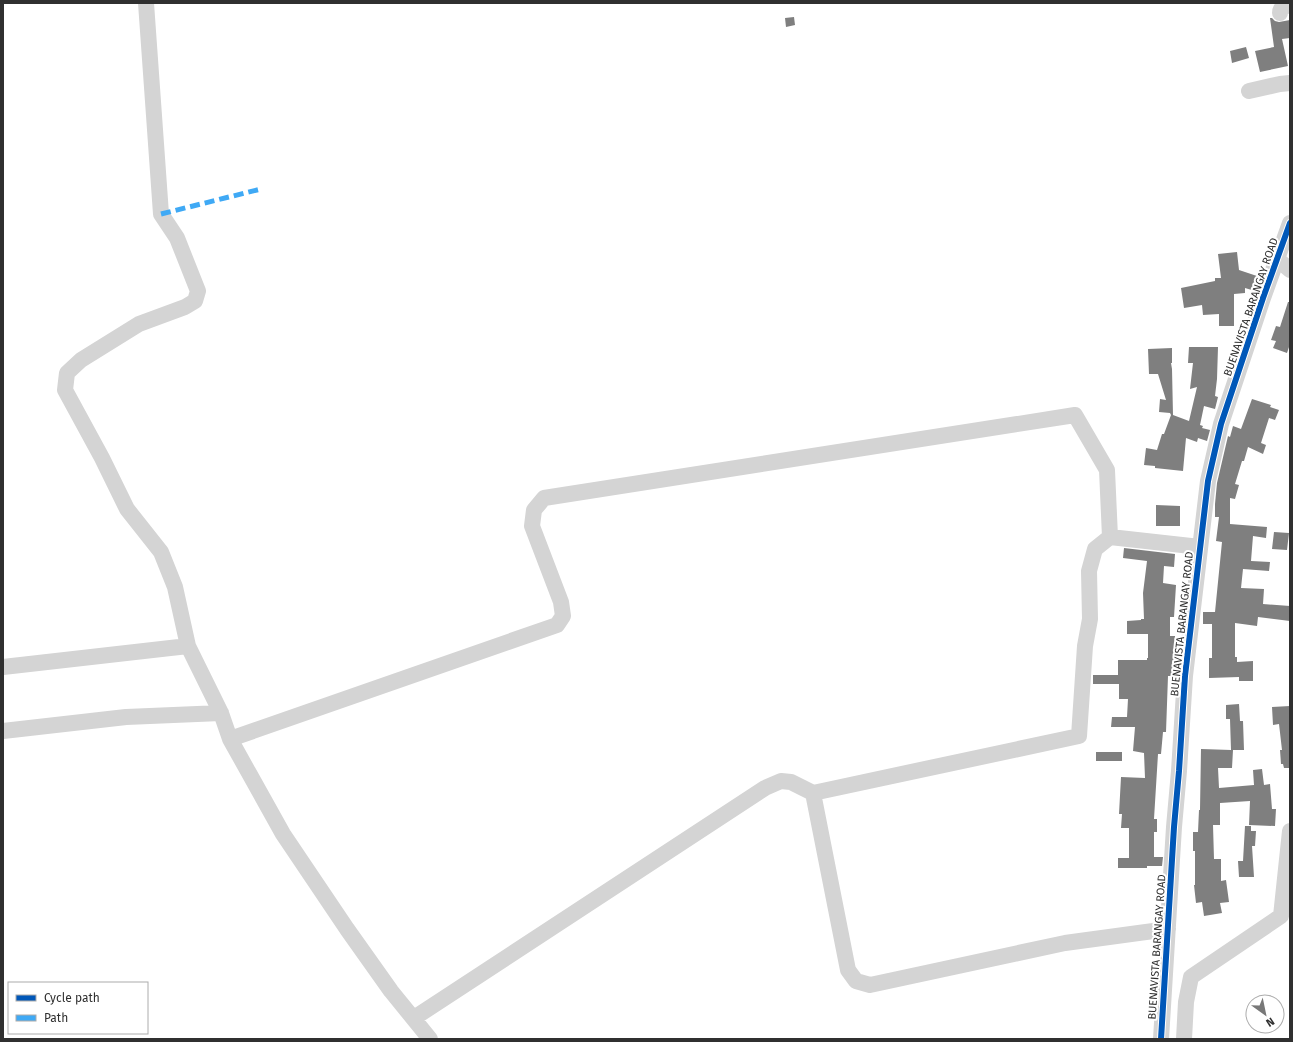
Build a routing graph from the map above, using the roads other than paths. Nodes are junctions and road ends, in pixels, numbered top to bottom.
1 (146, 3) edge
2 (1290, 83) edge
3 (1249, 91) dead end
4 (1290, 223) edge
5 (1277, 259) junction
6 (1290, 270) edge
7 (1110, 537) junction
8 (1200, 547) junction
9 (188, 646) junction
10 (3, 667) edge
11 (221, 713) junction
12 (3, 732) edge
13 (230, 739) junction
14 (813, 793) junction
15 (1290, 832) edge
16 (1168, 929) junction
17 (414, 1018) junction
18 (430, 1039) edge
19 (1161, 1039) edge
20 (1184, 1039) edge

1 - 9 street
2 - 3 street
4 - 5 street, BUENAVISTA BARANGAY ROAD
5 - 6 street
5 - 8 street, BUENAVISTA BARANGAY ROAD
7 - 8 street
7 - 13 street
7 - 14 street
8 - 16 street, BUENAVISTA BARANGAY ROAD
9 - 10 street
9 - 11 street
11 - 12 street
11 - 13 street
13 - 17 street
14 - 16 street
14 - 17 street
15 - 20 street
16 - 19 street, BUENAVISTA BARANGAY ROAD
17 - 18 street

